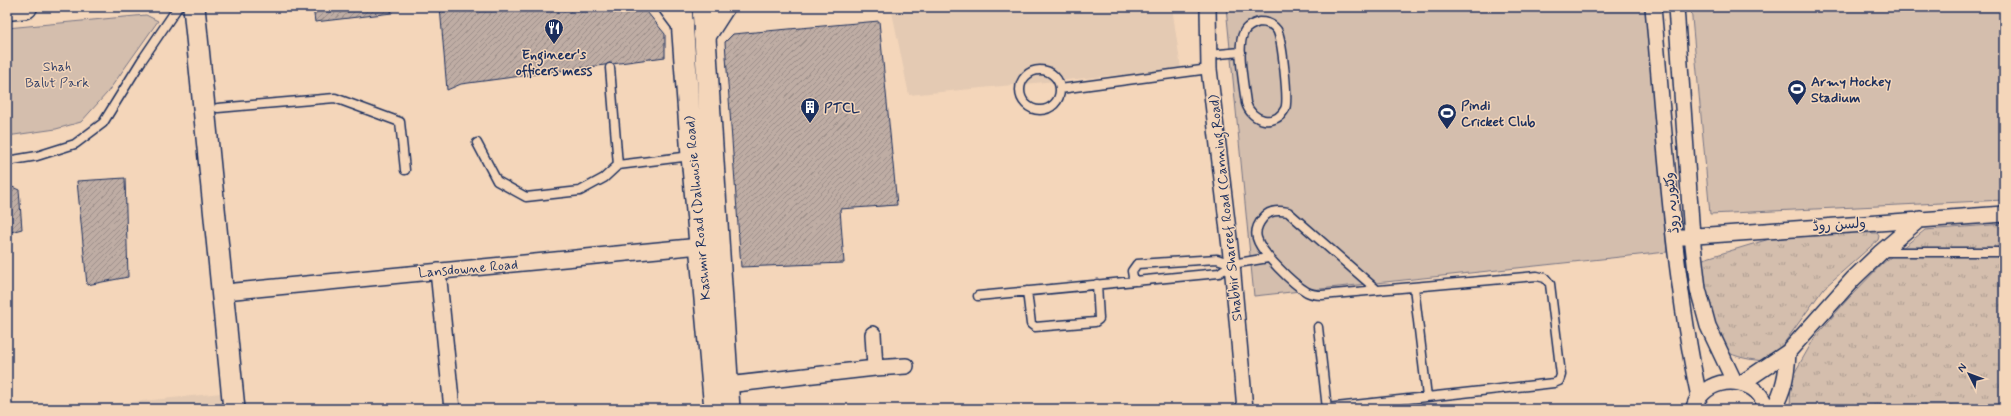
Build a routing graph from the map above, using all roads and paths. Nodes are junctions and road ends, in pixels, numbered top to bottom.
1 (26, 7) edge
2 (178, 7) edge
3 (194, 7) edge
4 (207, 7) edge
5 (703, 7) edge
6 (723, 7) edge
7 (1208, 7) edge
8 (1653, 7) edge
9 (1676, 7) edge
10 (7, 9) edge
11 (678, 12) edge
12 (705, 35) junction
13 (1241, 52) junction
14 (1208, 62) junction
15 (610, 68) dead end
16 (1060, 89) junction
17 (218, 108) junction
18 (477, 144) dead end
19 (692, 156) junction
20 (7, 160) edge
21 (618, 165) junction
22 (405, 170) dead end
23 (2004, 214) edge
24 (1920, 219) junction
25 (1692, 236) junction
26 (1674, 238) junction
27 (700, 246) junction
28 (1881, 252) junction
29 (2004, 252) edge
30 (1268, 258) junction
31 (1232, 264) junction
32 (438, 271) junction
33 (1137, 282) junction
34 (1098, 284) junction
35 (1414, 287) junction
36 (1377, 290) junction
37 (236, 291) junction
38 (1027, 291) junction
39 (978, 296) dead end
40 (1318, 327) dead end
41 (873, 334) dead end
42 (1788, 352) junction
43 (906, 366) dead end
44 (875, 368) junction
45 (1738, 382) junction
46 (727, 385) junction
47 (1427, 397) junction
48 (1693, 405) edge
49 (234, 409) edge
50 (246, 409) edge
51 (452, 409) edge
52 (714, 409) edge
53 (729, 409) edge
54 (1245, 409) edge
55 (1327, 409) edge
56 (1766, 409) edge
57 (1773, 409) edge

1 - 10 highway
2 - 20 lane
3 - 49 main road
4 - 17 main road
5 - 12 main road, Kashmir Road (Dalhousie Road)
6 - 12 highway
7 - 14 street, Shabbir Shareef Road (Canning Road)
8 - 26 street, وکٹوریہ روڈ
9 - 25 street, وکٹوریہ روڈ
11 - 19 main road, Kashmir Road (Dalhousie Road)
12 - 46 main road, Kashmir Road (Dalhousie Road)
13 - 13 lane
13 - 14 lane
14 - 16 lane
14 - 31 street, Shabbir Shareef Road (Canning Road)
15 - 21 lane
16 - 16 lane
17 - 22 lane
17 - 37 main road
18 - 21 lane
19 - 21 lane
19 - 27 main road, Kashmir Road (Dalhousie Road)
23 - 24 street, ولسن روڈ
24 - 25 street, ولسن روڈ
24 - 28 street
25 - 26 street, ولسن روڈ
25 - 45 street, وکٹوریہ روڈ
26 - 48 street, وکٹوریہ روڈ
27 - 32 street, Lansdowne Road
27 - 52 main road, Kashmir Road (Dalhousie Road)
28 - 29 lane
28 - 42 street
30 - 31 lane
30 - 36 lane
30 - 36 lane
31 - 33 lane
31 - 33 lane
31 - 54 street, Shabbir Shareef Road (Canning Road)
32 - 37 street, Lansdowne Road
32 - 51 street
33 - 34 lane
34 - 38 lane
34 - 38 lane
35 - 36 lane
35 - 47 lane
35 - 47 lane
37 - 50 main road
38 - 39 lane
40 - 55 lane
41 - 44 street
42 - 45 street
42 - 57 street
43 - 44 street
44 - 46 street
45 - 48 street
45 - 56 street
46 - 53 main road, Kashmir Road (Dalhousie Road)
47 - 55 lane

